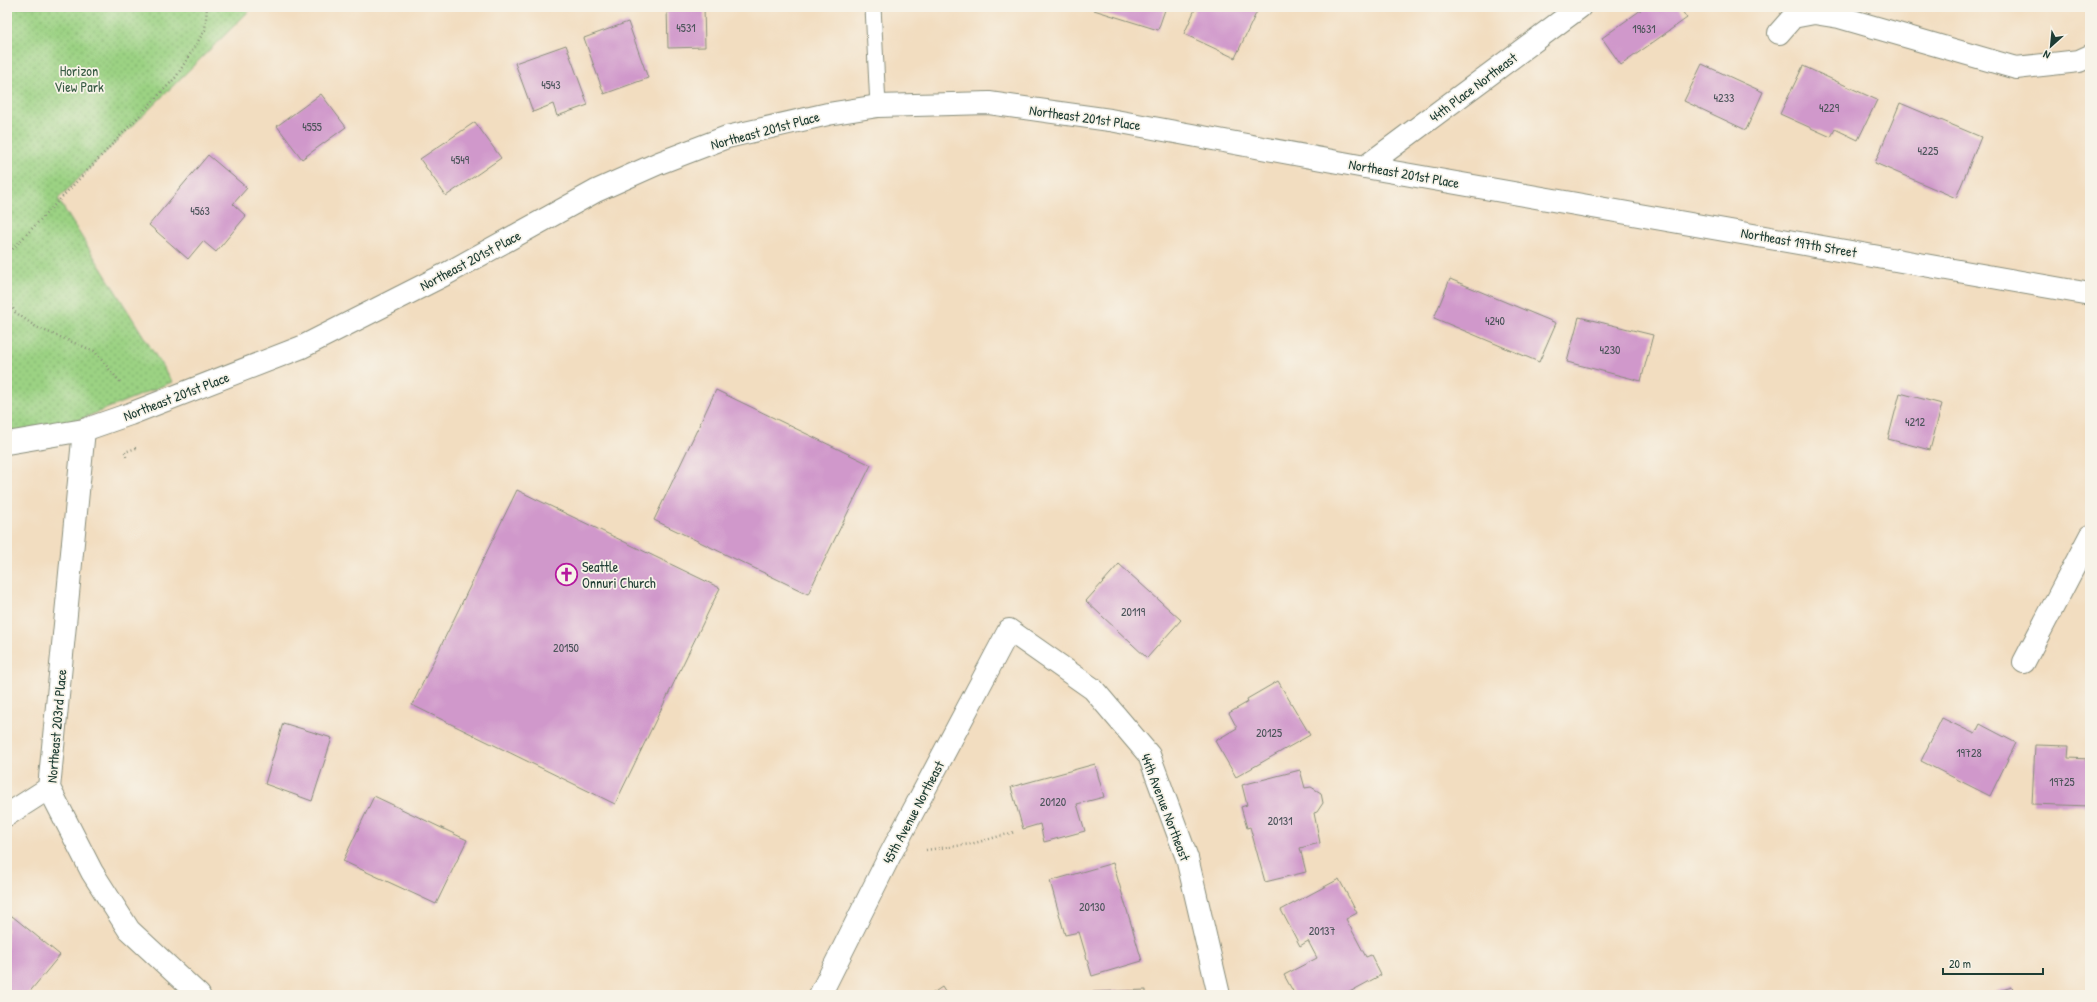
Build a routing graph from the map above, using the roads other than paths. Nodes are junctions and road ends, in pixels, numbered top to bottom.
1 (873, 7) edge
2 (1580, 7) edge
3 (1779, 32) dead end
4 (2090, 56) edge
5 (878, 106) junction
6 (1365, 167) junction
7 (1507, 191) joint
8 (2090, 294) edge
9 (84, 430) junction
10 (7, 443) edge
11 (2090, 536) edge
12 (1009, 630) joint
13 (2024, 662) dead end
14 (49, 788) junction
15 (7, 815) edge
16 (200, 995) edge
17 (820, 995) edge
18 (1219, 995) edge

1 - 5 lane
2 - 6 street, 44th Place Northeast
3 - 4 street
5 - 6 street, Northeast 201st Place
5 - 9 street, Northeast 201st Place
6 - 7 street, Northeast 201st Place
7 - 8 street, Northeast 197th Street
9 - 10 street, Northeast 201st Place
9 - 14 street, Northeast 203rd Place
11 - 13 street
12 - 17 street, 45th Avenue Northeast
12 - 18 street, 44th Avenue Northeast
14 - 15 street
14 - 16 street, Northeast 203rd Place

